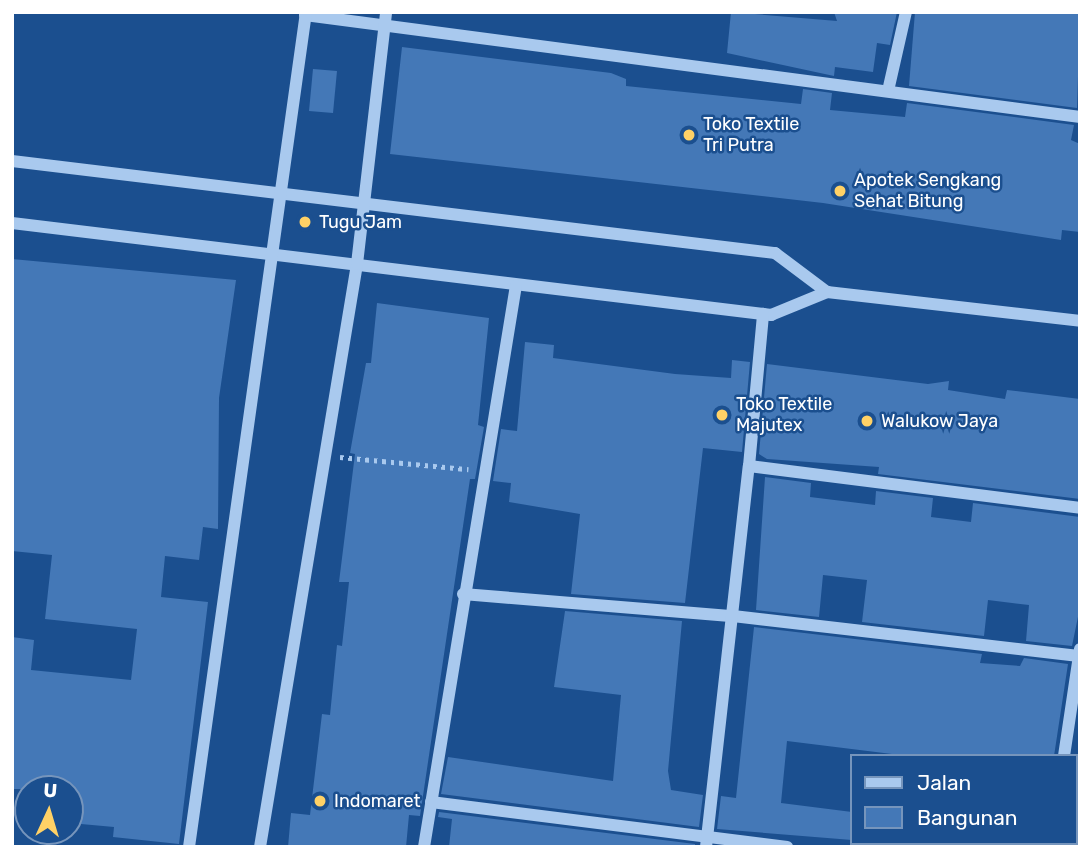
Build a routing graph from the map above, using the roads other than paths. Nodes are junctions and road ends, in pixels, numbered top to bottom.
1 (386, 12) edge
2 (906, 12) edge
3 (306, 14) edge
4 (384, 27) junction
5 (888, 91) junction
6 (1080, 117) edge
7 (12, 161) edge
8 (279, 191) junction
9 (364, 200) junction
10 (12, 223) edge
11 (271, 256) junction
12 (357, 264) junction
13 (516, 285) junction
14 (827, 292) junction
15 (763, 314) junction
16 (1080, 321) edge
17 (749, 466) junction
18 (1080, 508) edge
19 (463, 594) junction
20 (733, 616) junction
21 (1079, 652) edge
22 (1064, 754) edge
23 (431, 802) junction
24 (707, 842) edge
25 (189, 847) edge
26 (260, 847) edge
27 (424, 847) edge
28 (788, 847) edge

1 - 4 street
2 - 5 street
3 - 4 street
3 - 8 street
4 - 5 street
4 - 9 street
5 - 6 street
7 - 8 street
8 - 9 street
8 - 11 street
9 - 12 street
9 - 14 street
10 - 11 street
11 - 12 street
11 - 25 street
12 - 13 street
12 - 26 street
13 - 15 street
13 - 19 street
14 - 15 street
14 - 16 street
15 - 17 street
17 - 18 street
17 - 20 street
19 - 20 street
19 - 23 street
20 - 21 street
20 - 24 street
21 - 22 street
23 - 24 street
23 - 27 street
24 - 28 street

